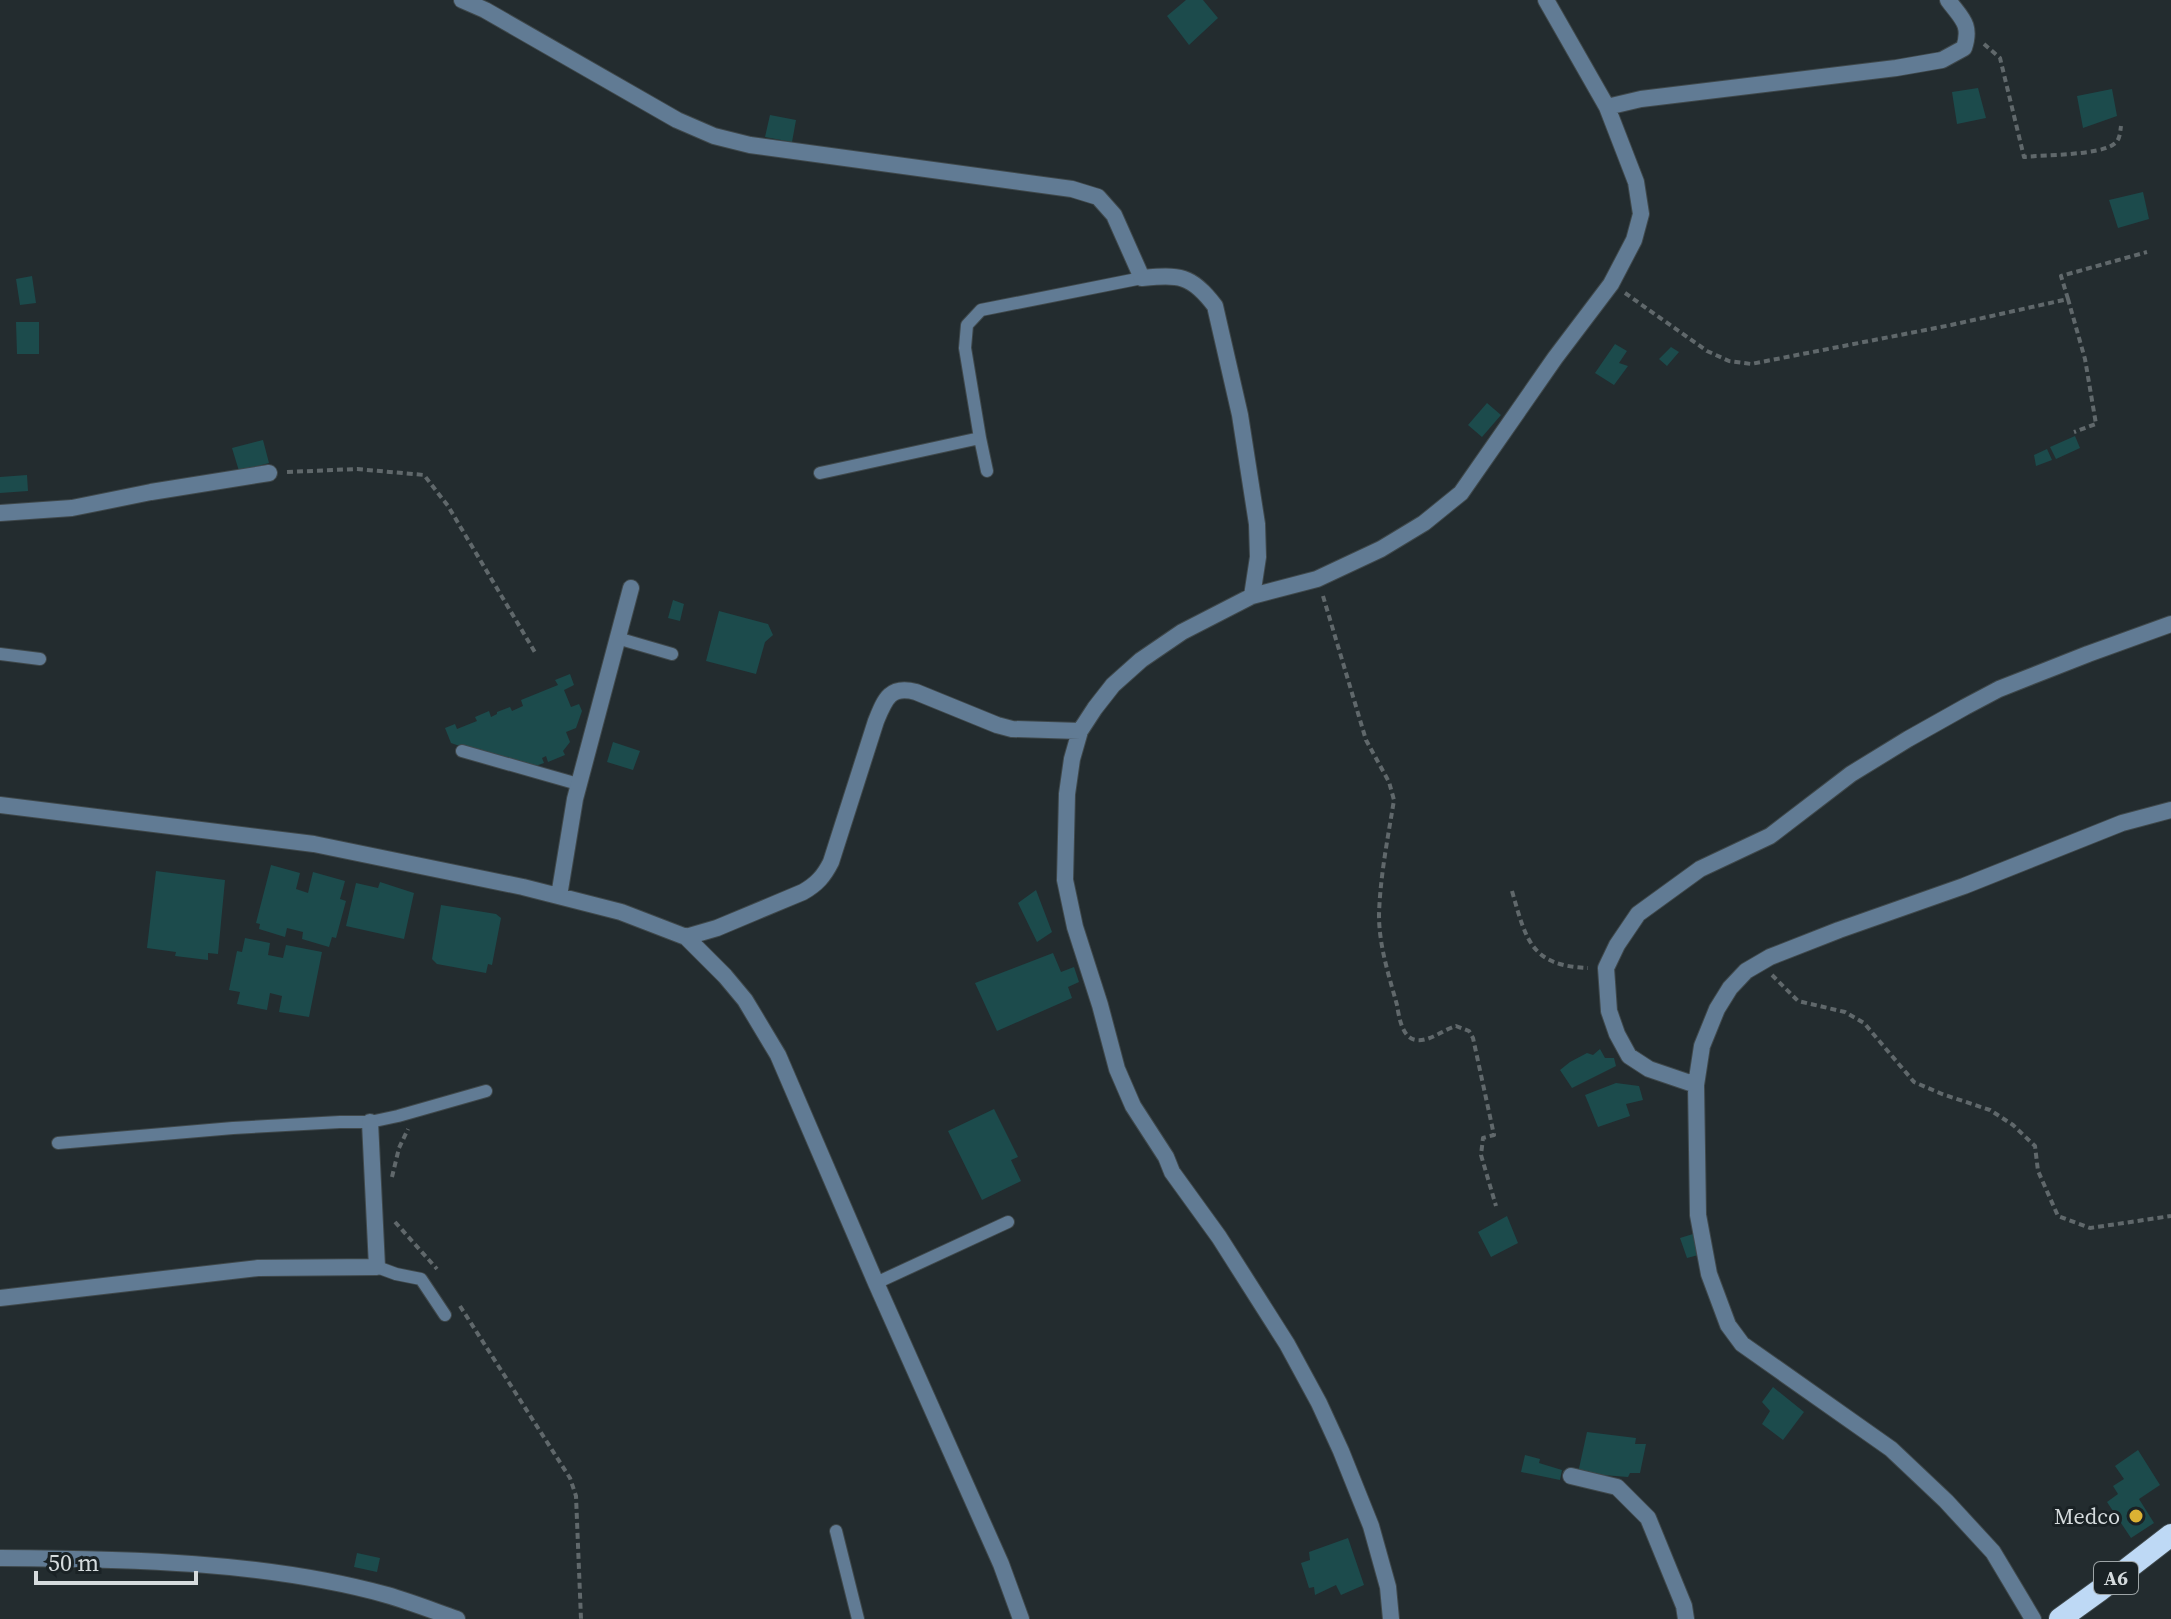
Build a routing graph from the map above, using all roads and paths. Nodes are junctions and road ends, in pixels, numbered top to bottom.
1 (462, 0) edge
2 (1546, 0) edge
3 (1948, 0) edge
4 (1968, 35) junction
5 (1607, 107) junction
6 (2121, 126) dead end
7 (2147, 252) dead end
8 (1142, 278) junction
9 (1611, 284) junction
10 (2068, 299) junction
11 (2074, 432) dead end
12 (980, 438) junction
13 (987, 471) dead end
14 (269, 473) joint
15 (820, 473) dead end
16 (0, 513) edge
17 (1317, 579) junction
18 (631, 588) dead end
19 (1252, 596) junction
20 (2171, 624) edge
21 (617, 638) junction
22 (0, 654) edge
23 (536, 654) dead end
24 (672, 654) dead end
25 (40, 659) dead end
26 (1080, 731) junction
27 (462, 751) dead end
28 (578, 784) junction
29 (0, 805) edge
30 (2171, 810) edge
31 (1512, 891) dead end
32 (559, 896) junction
33 (686, 937) junction
34 (1760, 962) junction
35 (1606, 968) junction
36 (1696, 1085) junction
37 (486, 1091) dead end
38 (416, 1111) junction
39 (370, 1122) junction
40 (58, 1143) dead end
41 (390, 1185) dead end
42 (1496, 1206) dead end
43 (393, 1211) dead end
44 (2171, 1216) edge
45 (1008, 1222) dead end
46 (377, 1267) junction
47 (437, 1269) dead end
48 (876, 1283) junction
49 (453, 1294) dead end
50 (0, 1298) edge
51 (445, 1315) dead end
52 (1571, 1476) dead end
53 (836, 1531) dead end
54 (2171, 1535) edge
55 (0, 1558) edge
56 (457, 1619) edge
57 (581, 1619) edge
58 (858, 1619) edge
59 (1021, 1619) edge
60 (1391, 1619) edge
61 (1686, 1619) edge
62 (2033, 1619) edge
63 (2060, 1619) edge

1 - 8 street
2 - 5 street
3 - 4 street
4 - 5 street
4 - 6 path
5 - 9 street
7 - 10 path
8 - 12 lane
8 - 19 street
9 - 10 path
9 - 17 street
10 - 11 path
12 - 13 lane
12 - 15 lane
14 - 16 street
14 - 23 path
17 - 19 street
17 - 42 path
18 - 21 street
19 - 26 street
20 - 35 street
21 - 24 lane
21 - 28 street
22 - 25 lane
26 - 33 street
26 - 60 street
27 - 28 lane
28 - 32 street
29 - 32 street
30 - 34 street
31 - 35 path
32 - 33 street
33 - 48 street
34 - 36 street
34 - 44 path
35 - 36 street
36 - 62 street
37 - 38 lane
38 - 39 lane
38 - 41 path
39 - 40 lane
39 - 46 street
43 - 47 path
45 - 48 lane
46 - 50 street
46 - 51 lane
48 - 59 street
49 - 57 path
52 - 61 street
53 - 58 lane
54 - 63 highway, A6
55 - 56 street

